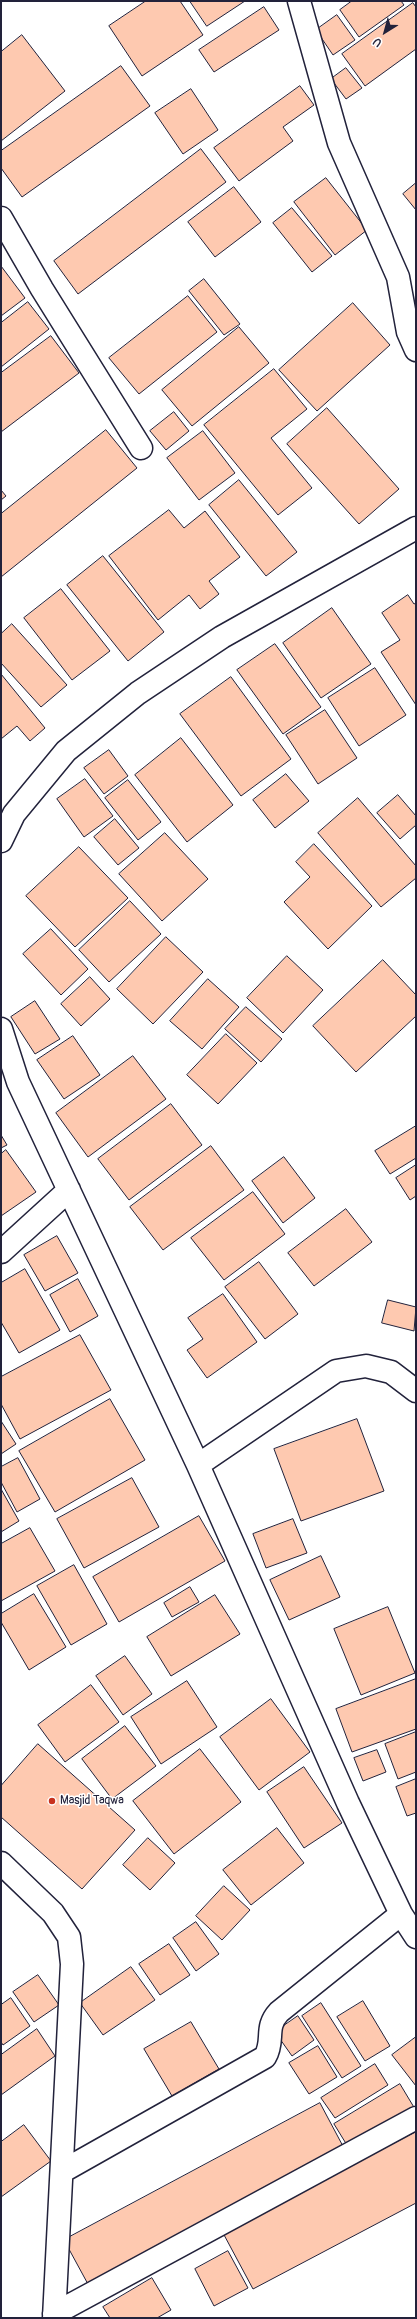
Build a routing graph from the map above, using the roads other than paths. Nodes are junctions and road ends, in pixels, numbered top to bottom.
1 (299, 1) edge
2 (1, 218) edge
3 (416, 350) edge
4 (142, 448) dead end
5 (416, 528) edge
6 (1, 841) edge
7 (1, 1029) edge
8 (70, 1190) junction
9 (1, 1252) edge
10 (416, 1391) edge
11 (198, 1465) junction
12 (1, 1863) edge
13 (401, 1914) junction
14 (416, 1937) edge
15 (416, 2118) edge
16 (63, 2171) junction
17 (54, 2316) edge

1 - 3 street
2 - 4 street
5 - 6 street
7 - 8 street
8 - 9 street
8 - 11 street
10 - 11 street
11 - 13 street
12 - 16 street
13 - 14 street
13 - 16 street
15 - 17 street
16 - 17 street

